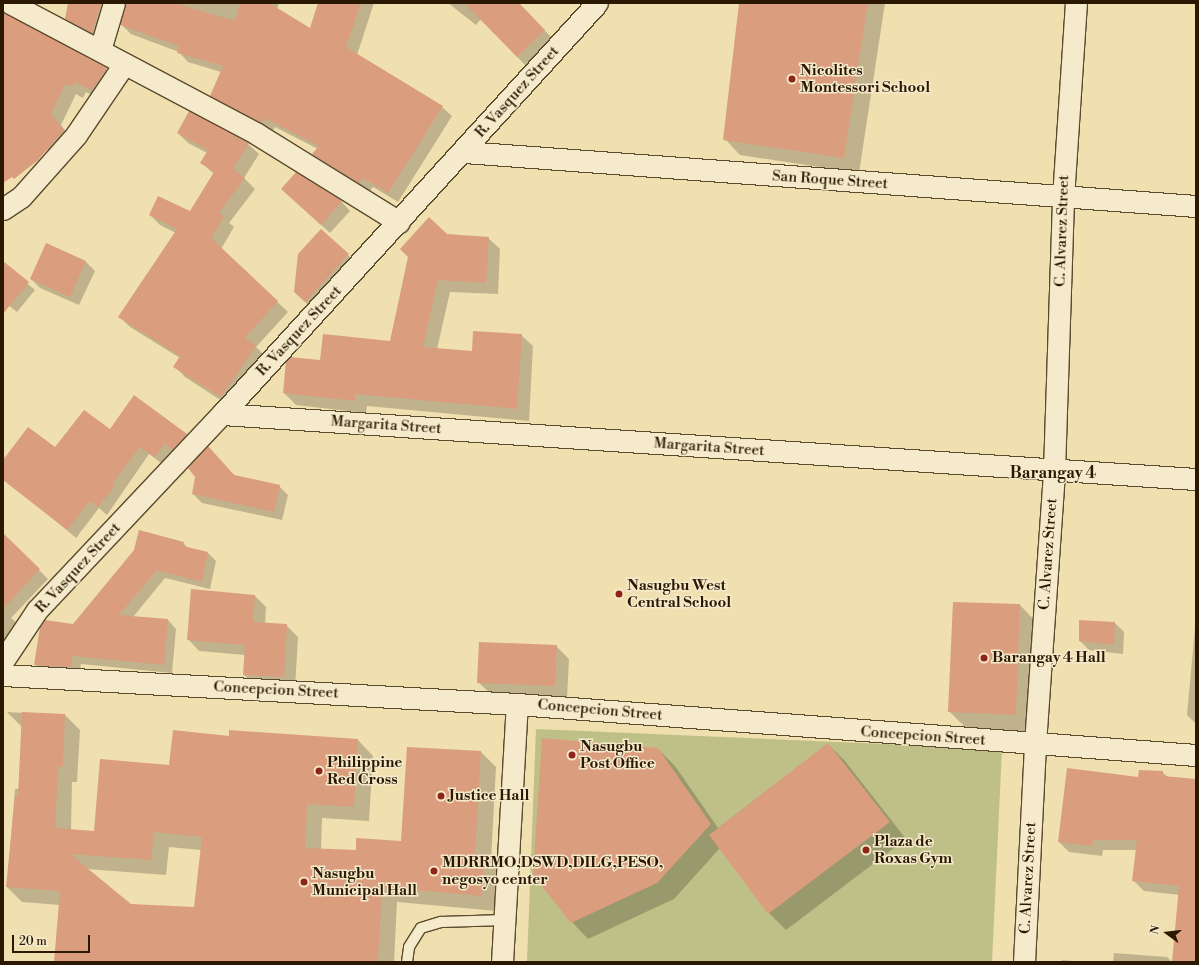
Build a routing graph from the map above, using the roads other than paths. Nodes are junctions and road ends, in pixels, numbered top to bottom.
1 (10, 3) edge
2 (114, 3) edge
3 (597, 3) edge
4 (1076, 3) edge
5 (100, 50) junction
6 (124, 64) junction
7 (464, 152) junction
8 (1063, 198) junction
9 (1196, 206) edge
10 (3, 209) edge
11 (399, 222) junction
12 (222, 414) junction
13 (1054, 471) junction
14 (1196, 479) edge
15 (3, 661) edge
16 (3, 675) edge
17 (517, 704) junction
18 (1035, 744) junction
19 (1196, 755) edge
20 (505, 920) junction
21 (407, 962) edge
22 (502, 962) edge
23 (1024, 962) edge

1 - 5 street
2 - 5 street
3 - 7 street, R. Vasquez Street
4 - 8 street, C. Alvarez Street
5 - 6 street
6 - 10 street
6 - 11 street
7 - 8 street, San Roque Street
7 - 11 street, R. Vasquez Street
8 - 9 street, San Roque Street
8 - 13 street, C. Alvarez Street
11 - 12 street, R. Vasquez Street
12 - 13 street, Margarita Street
12 - 15 street, R. Vasquez Street
13 - 14 street, Margarita Street
13 - 18 street, C. Alvarez Street
16 - 17 street, Concepcion Street
17 - 18 street, Concepcion Street
17 - 20 street
18 - 19 street, Concepcion Street
18 - 23 street, C. Alvarez Street
20 - 21 lane
20 - 22 street

